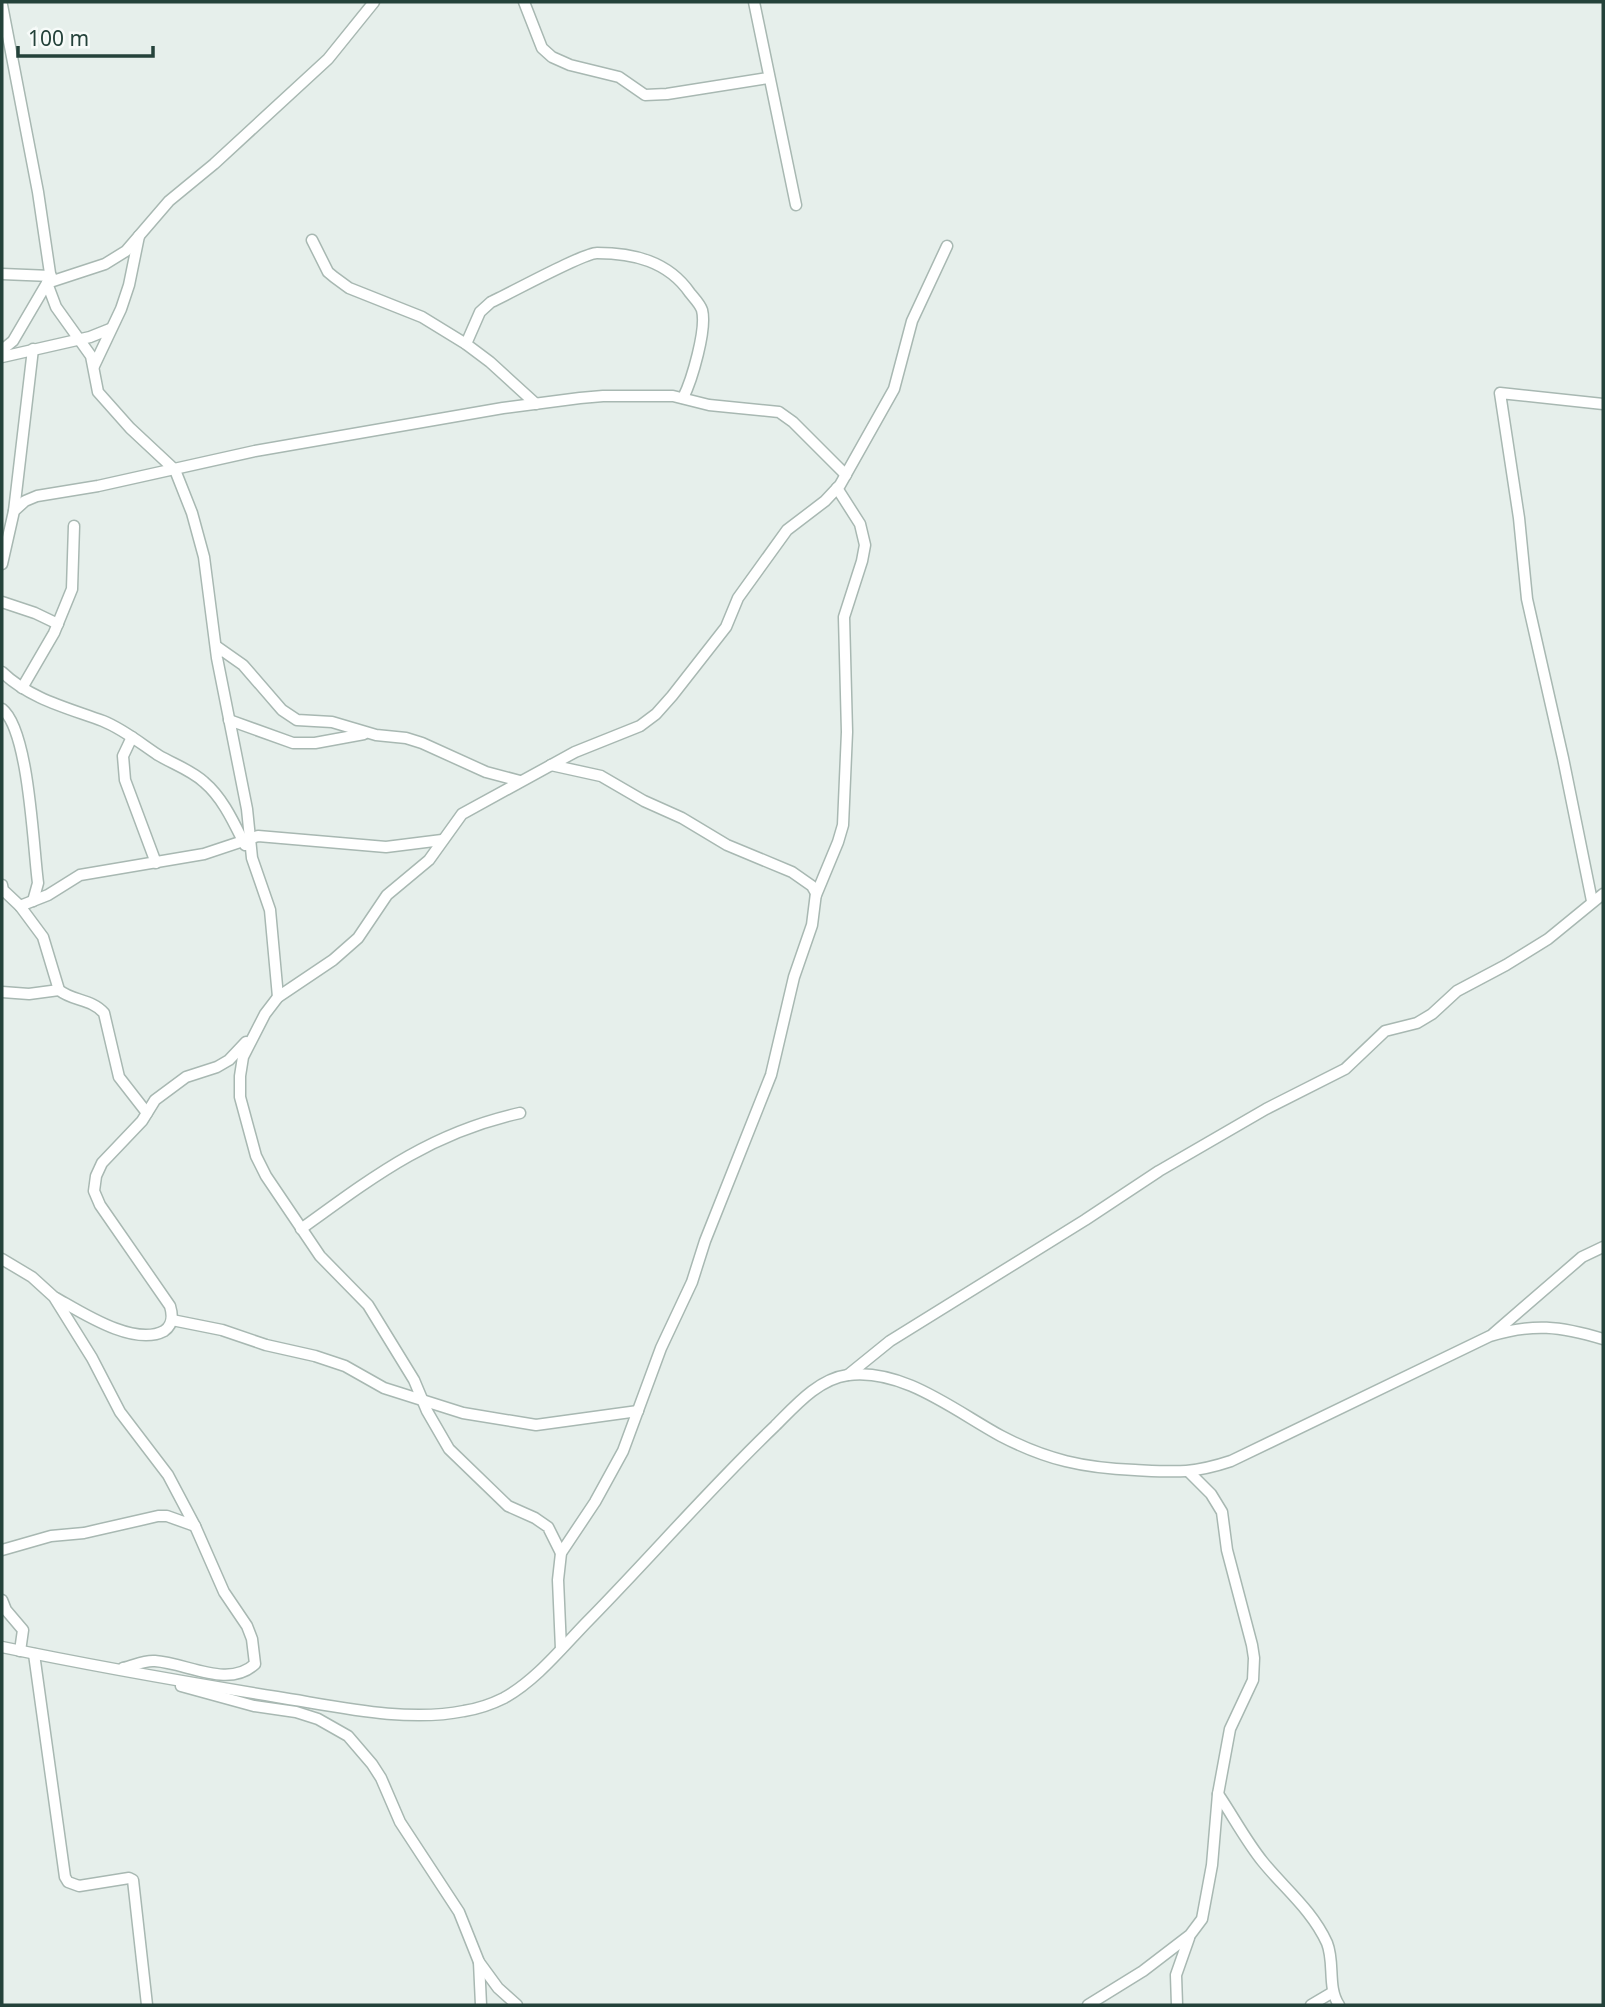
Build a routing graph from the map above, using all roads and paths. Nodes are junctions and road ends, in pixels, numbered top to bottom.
1 (374, 2) edge
2 (524, 2) edge
3 (754, 2) edge
4 (2, 3) edge
5 (768, 79) junction
6 (796, 205) dead end
7 (139, 235) junction
8 (312, 240) dead end
9 (947, 246) dead end
10 (2, 274) edge
11 (50, 280) junction
12 (110, 329) junction
13 (79, 340) junction
14 (466, 344) junction
15 (33, 349) junction
16 (2, 350) edge
17 (2, 357) edge
18 (93, 366) junction
19 (683, 398) junction
20 (536, 404) junction
21 (1603, 404) edge
22 (174, 470) junction
23 (846, 475) junction
24 (837, 488) junction
25 (14, 511) junction
26 (74, 526) dead end
27 (6, 528) edge
28 (2, 564) edge
29 (2, 602) edge
30 (58, 624) junction
31 (215, 646) junction
32 (5, 675) edge
33 (22, 688) junction
34 (2, 689) edge
35 (2, 709) edge
36 (229, 720) junction
37 (368, 734) junction
38 (132, 737) junction
39 (551, 765) junction
40 (520, 781) junction
41 (246, 840) junction
42 (442, 840) junction
43 (156, 863) junction
44 (4, 894) edge
45 (1603, 894) edge
46 (816, 896) junction
47 (33, 901) junction
48 (1592, 901) junction
49 (20, 906) junction
50 (59, 990) junction
51 (2, 992) edge
52 (278, 997) junction
53 (253, 1033) junction
54 (147, 1113) junction
55 (520, 1113) dead end
56 (301, 1229) junction
57 (1603, 1247) edge
58 (2, 1259) edge
59 (54, 1297) junction
60 (172, 1320) junction
61 (1490, 1336) junction
62 (1603, 1339) edge
63 (848, 1375) junction
64 (422, 1400) junction
65 (638, 1411) junction
66 (1189, 1472) junction
67 (195, 1526) junction
68 (2, 1550) edge
69 (561, 1553) junction
70 (2, 1600) edge
71 (2, 1647) edge
72 (561, 1649) junction
73 (20, 1651) junction
74 (34, 1654) junction
75 (119, 1669) junction
76 (159, 1677) junction
77 (1218, 1794) junction
78 (1190, 1935) junction
79 (479, 1962) junction
80 (1333, 1992) junction
81 (147, 2005) edge
82 (481, 2005) edge
83 (517, 2005) edge
84 (1088, 2005) edge
85 (1177, 2005) edge
86 (1311, 2005) edge
87 (1339, 2005) edge

1 - 7 street
2 - 5 street
3 - 5 street
4 - 11 street
5 - 6 street
7 - 11 street
7 - 12 street
8 - 14 street
9 - 23 street
10 - 11 street
11 - 13 street
11 - 16 street
12 - 13 street
12 - 18 street
13 - 15 street
13 - 18 street
14 - 19 street
14 - 20 street
15 - 17 street
15 - 25 street
18 - 22 street
19 - 20 street
19 - 23 street
20 - 22 street
21 - 48 street
22 - 25 street
22 - 31 street
23 - 24 street
24 - 39 street
24 - 46 street
25 - 27 street
26 - 30 street
27 - 28 street
29 - 30 street
30 - 33 street
31 - 36 street
31 - 37 street
32 - 33 street
32 - 34 street
33 - 38 street
35 - 47 street
36 - 37 street
36 - 41 street
37 - 40 street
38 - 41 street
38 - 43 street
39 - 40 street
39 - 46 street
40 - 42 street
41 - 42 street
41 - 43 street
41 - 52 street
42 - 52 street
43 - 47 street
44 - 49 street
45 - 48 street
46 - 65 street
47 - 49 street
48 - 63 street
49 - 50 street
50 - 51 street
50 - 54 street
52 - 53 street
53 - 54 street
53 - 56 street
54 - 60 street
55 - 56 street
56 - 64 street
57 - 61 street
58 - 59 street
59 - 60 street
59 - 67 street
60 - 64 street
61 - 62 street
61 - 66 street
63 - 66 street
63 - 72 street
64 - 65 street
64 - 69 street
65 - 69 street
66 - 77 street
67 - 68 street
67 - 75 street
69 - 72 street
70 - 73 street
71 - 73 street
72 - 76 street
73 - 74 street
74 - 75 street
74 - 81 street
75 - 76 street
76 - 79 street
77 - 78 street
77 - 80 street
78 - 84 street
78 - 85 street
79 - 82 street
79 - 83 street
80 - 86 street
80 - 87 street

